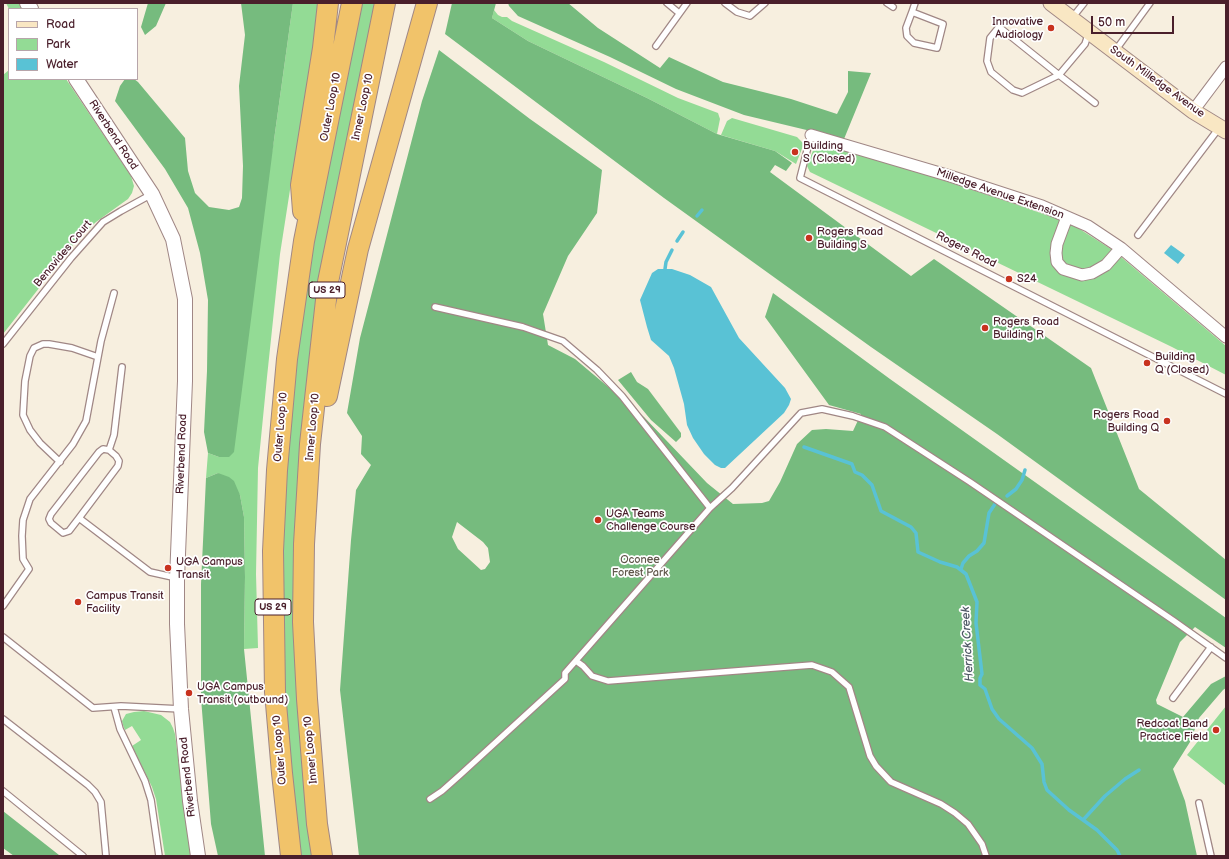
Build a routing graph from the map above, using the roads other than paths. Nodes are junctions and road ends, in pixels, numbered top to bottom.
1 (328, 3) edge
2 (385, 3) edge
3 (427, 3) edge
4 (667, 3) edge
5 (687, 3) edge
6 (725, 3) edge
7 (765, 3) edge
8 (887, 3) edge
9 (915, 3) edge
10 (1084, 3) edge
11 (1150, 3) edge
12 (1055, 4) edge
13 (893, 8) dead end
14 (351, 10) edge
15 (912, 12) junction
16 (679, 13) junction
17 (1072, 19) junction
18 (1089, 32) junction
19 (656, 46) dead end
20 (1115, 52) junction
21 (1226, 67) edge
22 (1060, 76) junction
23 (77, 80) edge
24 (1095, 103) dead end
25 (1193, 110) junction
26 (1223, 129) edge
27 (811, 135) joint
28 (152, 194) junction
29 (1067, 217) junction
30 (1138, 235) dead end
31 (304, 241) junction
32 (1121, 248) junction
33 (114, 293) dead end
34 (435, 307) dead end
35 (1226, 337) edge
36 (3, 344) edge
37 (98, 357) junction
38 (122, 367) dead end
39 (1226, 394) edge
40 (109, 450) junction
41 (60, 462) junction
42 (710, 508) junction
43 (79, 518) junction
44 (304, 544) junction
45 (177, 578) junction
46 (3, 606) edge
47 (3, 637) edge
48 (1211, 647) junction
49 (1226, 658) edge
50 (576, 661) junction
51 (1173, 698) dead end
52 (114, 707) junction
53 (181, 709) junction
54 (3, 719) edge
55 (3, 791) edge
56 (430, 799) dead end
57 (1199, 803) dead end
58 (83, 856) edge
59 (106, 856) edge
60 (160, 856) edge
61 (198, 856) edge
62 (291, 856) edge
63 (322, 856) edge
64 (986, 856) edge
65 (1211, 856) edge

1 - 31 highway
2 - 44 highway, Inner Loop 10 / US 29
3 - 44 highway
4 - 16 lane
5 - 16 lane
6 - 7 lane
8 - 13 lane
9 - 15 lane
10 - 17 lane
11 - 20 lane
12 - 17 main road, South Milledge Avenue
14 - 31 highway, Outer Loop 10 / US 29
15 - 15 lane
16 - 19 lane
17 - 18 main road, South Milledge Avenue
18 - 20 main road, South Milledge Avenue
18 - 22 lane
20 - 25 main road, South Milledge Avenue
21 - 25 street
22 - 22 lane
22 - 24 lane
23 - 28 street, Riverbend Road
25 - 26 main road, South Milledge Avenue
26 - 30 lane
27 - 29 street, Milledge Avenue Extension
27 - 39 lane, Rogers Road
28 - 36 lane, Benavides Court
28 - 45 street, Riverbend Road
29 - 32 street, Milledge Avenue Extension
29 - 32 street
31 - 62 highway, Outer Loop 10 / US 29
32 - 35 street, Milledge Avenue Extension
33 - 37 lane
34 - 42 lane
37 - 41 lane
37 - 41 lane
38 - 40 lane
40 - 43 lane
40 - 43 lane
41 - 46 lane
42 - 48 lane
42 - 50 lane
43 - 45 lane
44 - 63 highway, Inner Loop 10 / US 29
45 - 53 street, Riverbend Road
47 - 52 lane
48 - 49 lane
48 - 51 lane
50 - 56 lane
50 - 64 lane
52 - 53 lane
52 - 60 lane
53 - 61 street, Riverbend Road
54 - 59 lane
55 - 58 lane
57 - 65 lane

